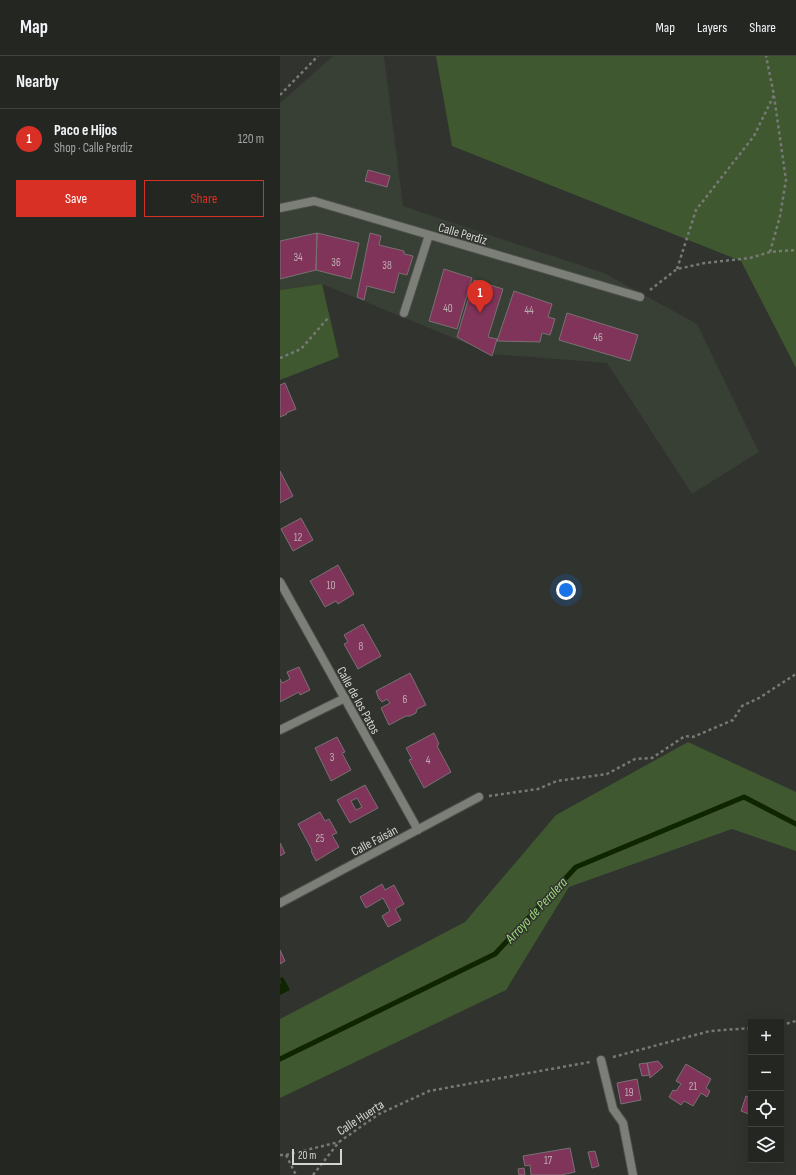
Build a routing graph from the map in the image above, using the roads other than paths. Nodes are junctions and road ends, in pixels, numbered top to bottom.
1 (280, 208) edge
2 (429, 235) junction
3 (640, 297) road end
4 (404, 313) dead end
5 (280, 582) edge
6 (284, 596) edge
7 (345, 698) junction
8 (280, 730) edge
9 (479, 797) road end
10 (418, 830) junction
11 (280, 903) edge
12 (602, 1060) dead end
13 (633, 1175) edge

1 - 2 street, Calle Perdiz
2 - 3 street, Calle Perdiz
2 - 4 street
5 - 6 street, Calle de los Patos
6 - 7 street, Calle de los Patos
7 - 8 street
7 - 10 street, Calle de los Patos
9 - 10 street, Calle Faisán
10 - 11 street, Calle Faisán
12 - 13 street

